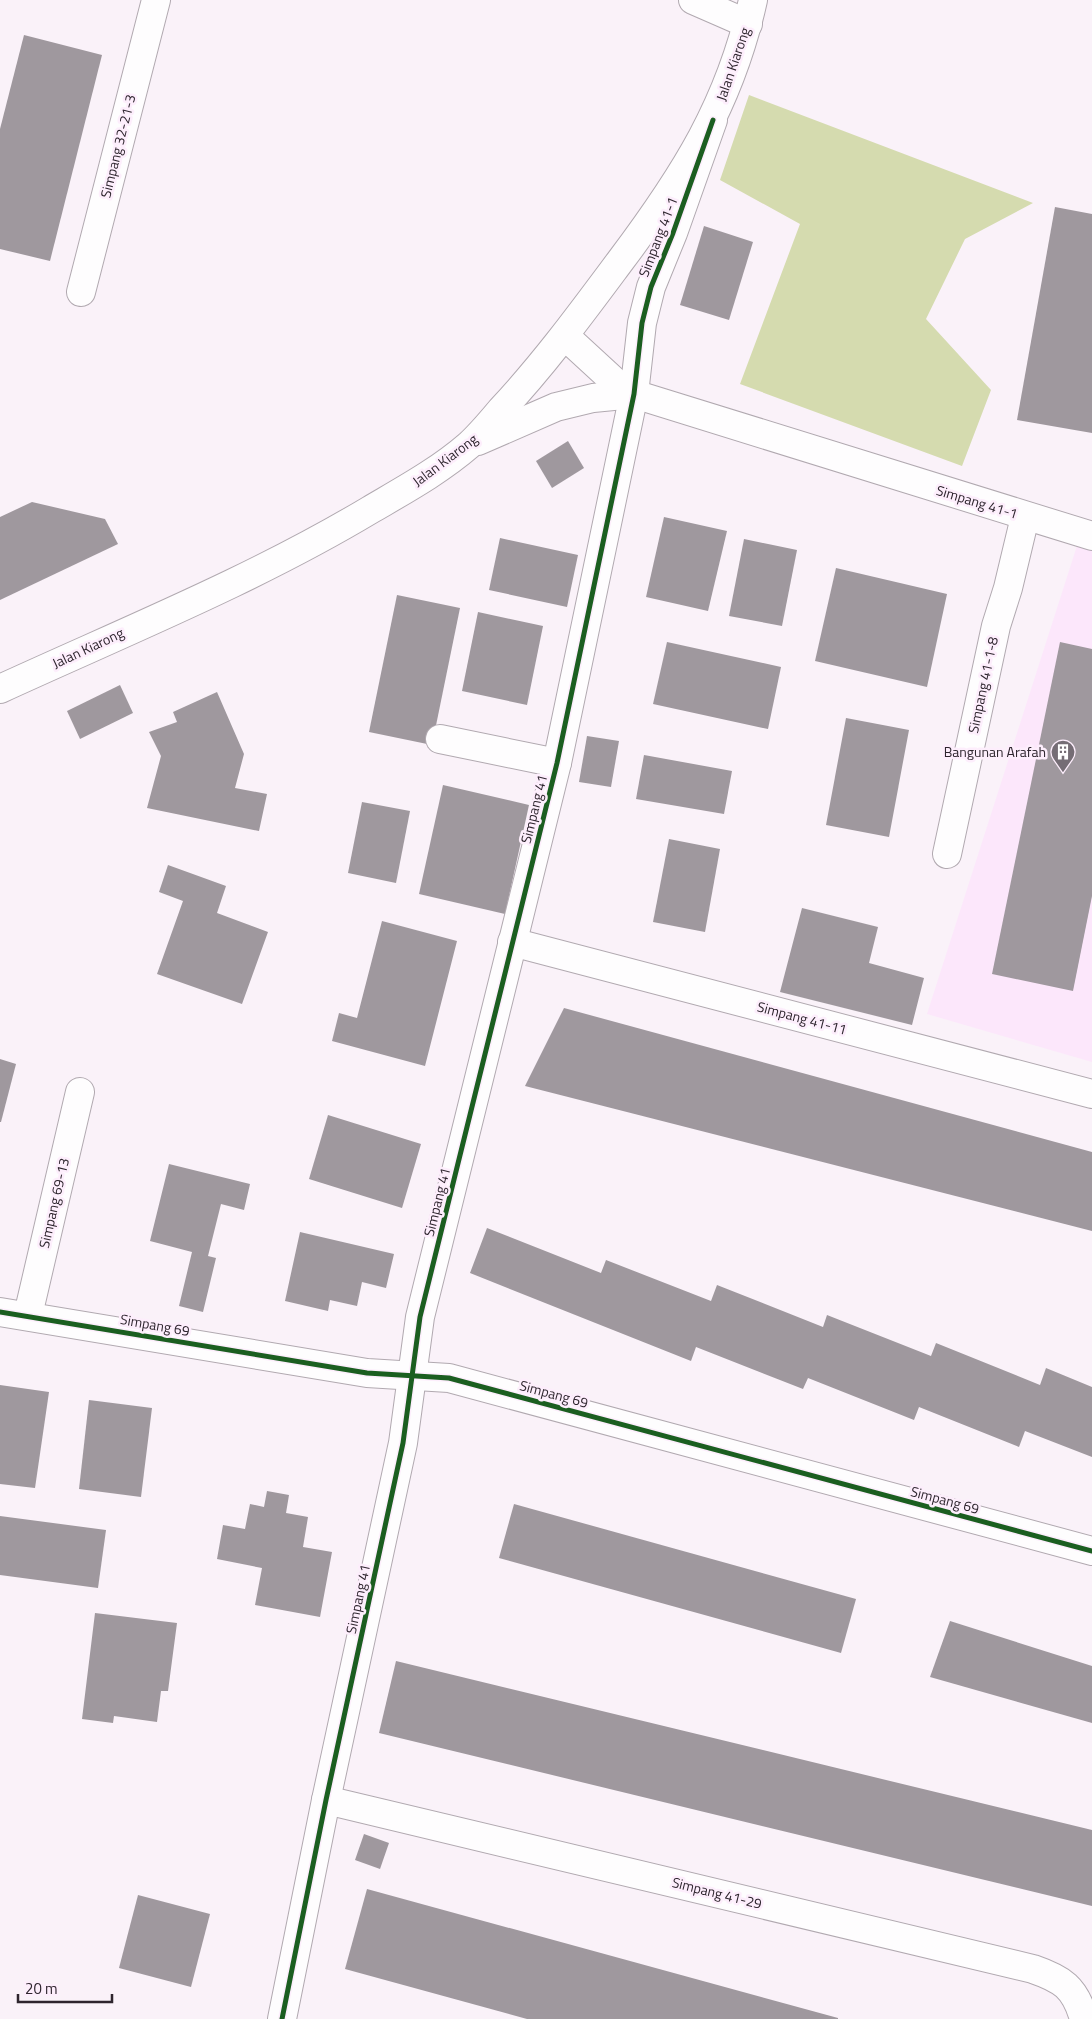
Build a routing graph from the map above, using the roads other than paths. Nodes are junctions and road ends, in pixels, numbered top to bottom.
1 (156, 0) edge
2 (693, 0) edge
3 (750, 12) edge
4 (713, 120) junction
5 (81, 292) dead end
6 (565, 336) junction
7 (634, 394) junction
8 (470, 444) junction
9 (1025, 517) junction
10 (1092, 536) edge
11 (0, 689) edge
12 (440, 739) dead end
13 (557, 763) junction
14 (947, 854) dead end
15 (512, 942) junction
16 (80, 1092) dead end
17 (1092, 1094) edge
18 (0, 1312) edge
19 (28, 1315) junction
20 (412, 1374) junction
21 (1092, 1551) edge
22 (326, 1800) junction
23 (282, 2019) edge
24 (1084, 2019) edge

1 - 5 street, Simpang 32-21-3
2 - 3 street
3 - 4 street, Jalan Kiarong
4 - 6 street, Jalan Kiarong
4 - 7 street, Simpang 41-1
6 - 7 street, Simpang 41-1
6 - 8 street, Jalan Kiarong
7 - 8 street, Simpang 41-1
7 - 9 street, Simpang 41-1
7 - 13 street, Simpang 41
8 - 11 street, Jalan Kiarong
9 - 10 street, Simpang 41-1
9 - 14 street, Simpang 41-1-8
12 - 13 street
13 - 15 street, Simpang 41
15 - 17 street, Simpang 41-11
15 - 20 street, Simpang 41
16 - 19 street, Simpang 69-13
18 - 19 street, Simpang 69
19 - 20 street, Simpang 69
20 - 21 street, Simpang 69
20 - 22 street, Simpang 41
22 - 23 street, Simpang 41
22 - 24 street, Simpang 41-29

